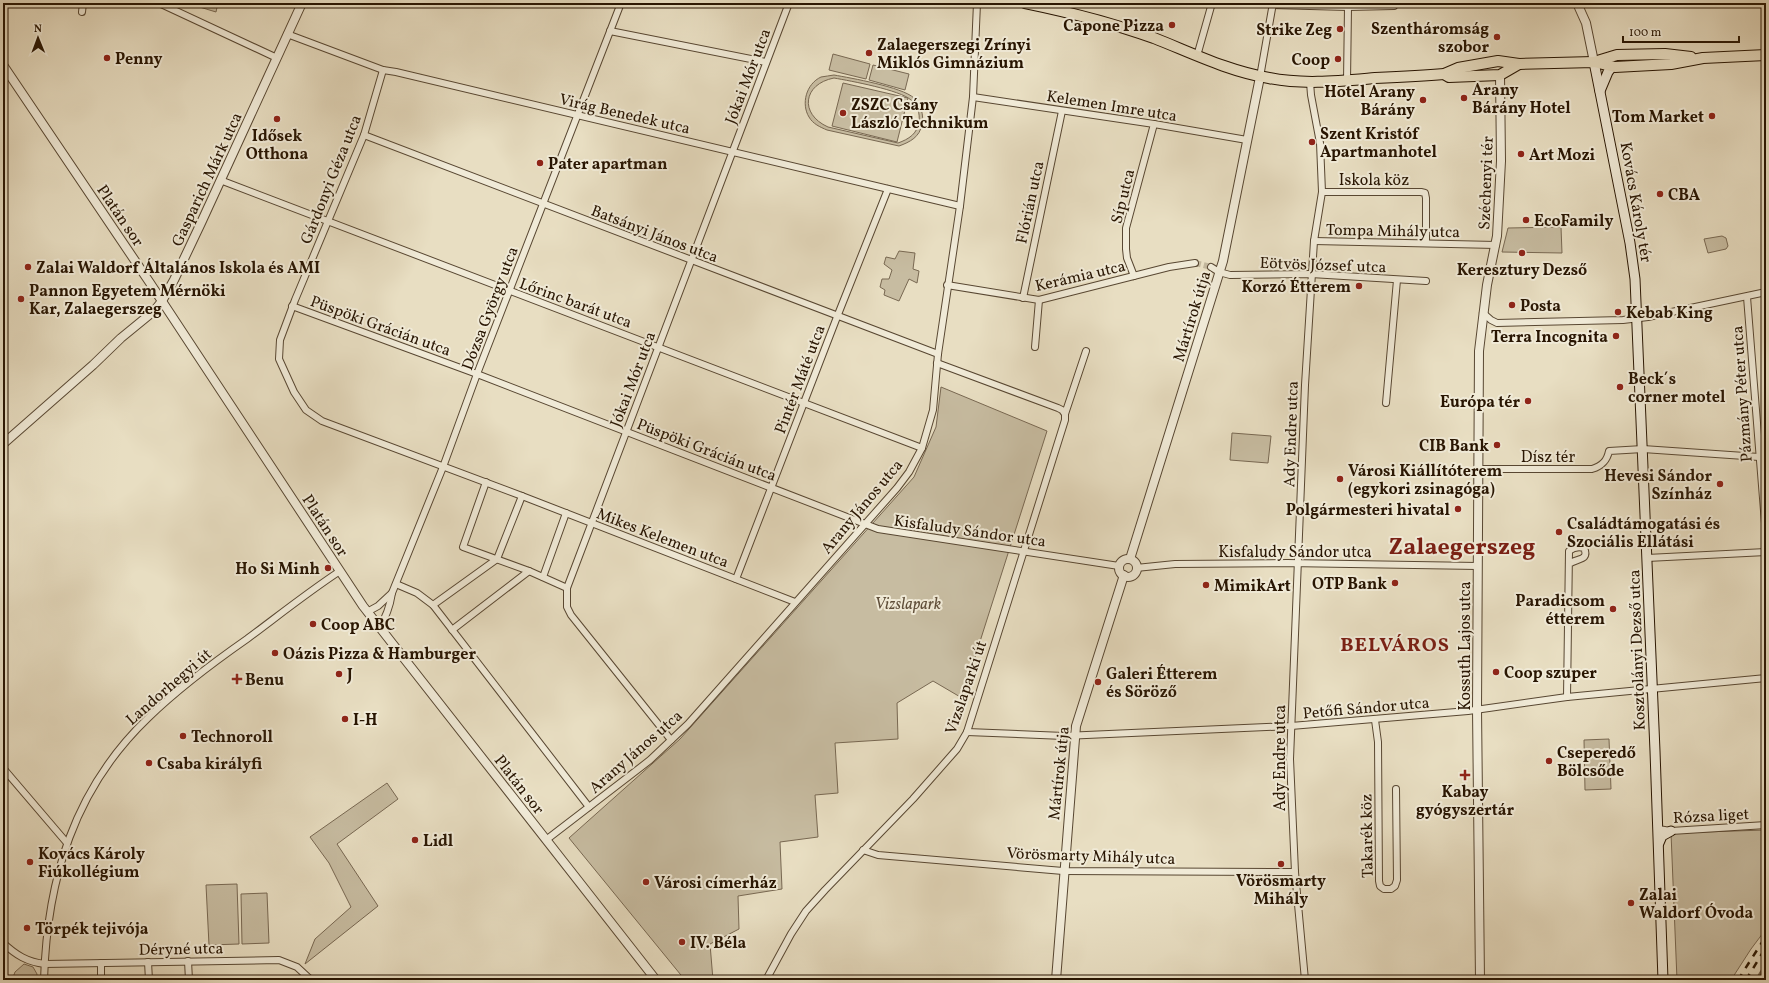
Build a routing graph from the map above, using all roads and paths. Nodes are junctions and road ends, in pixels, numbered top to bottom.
1 (83, 3) edge
2 (159, 3) edge
3 (302, 3) edge
4 (622, 3) edge
5 (789, 3) edge
6 (977, 3) edge
7 (1025, 3) edge
8 (1212, 3) edge
9 (1576, 3) edge
10 (1273, 4) edge
11 (1051, 6) edge
12 (1394, 6) dead end
13 (1348, 8) junction
14 (82, 12) dead end
15 (610, 32) junction
16 (288, 34) junction
17 (1766, 55) edge
18 (1197, 56) junction
19 (276, 58) junction
20 (1703, 58) junction
21 (766, 62) junction
22 (1594, 62) junction
23 (1520, 64) junction
24 (3, 65) edge
25 (1612, 67) junction
26 (383, 70) junction
27 (1444, 74) junction
28 (1500, 75) junction
29 (1260, 77) junction
30 (1347, 81) junction
31 (1310, 82) junction
32 (1600, 91) junction
33 (973, 97) junction
34 (1062, 111) junction
35 (578, 115) junction
36 (1154, 124) junction
37 (364, 135) junction
38 (1247, 140) junction
39 (732, 152) junction
40 (220, 180) junction
41 (888, 189) junction
42 (1322, 192) junction
43 (543, 204) junction
44 (960, 206) junction
45 (327, 221) junction
46 (1314, 241) junction
47 (1426, 244) junction
48 (1496, 245) junction
49 (691, 260) junction
50 (1195, 263) tunnel mouth
51 (1211, 267) tunnel mouth
52 (1219, 272) junction
53 (1133, 274) junction
54 (1311, 274) junction
55 (1397, 280) junction
56 (1426, 281) dead end
57 (947, 286) junction
58 (510, 292) junction
59 (1766, 292) edge
60 (1747, 297) junction
61 (1023, 298) junction
62 (1039, 300) junction
63 (162, 301) junction
64 (292, 306) junction
65 (1484, 313) junction
66 (837, 317) junction
67 (1637, 318) junction
68 (658, 346) junction
69 (1035, 347) dead end
70 (1086, 351) dead end
71 (938, 354) junction
72 (937, 362) junction
73 (477, 374) junction
74 (1386, 403) dead end
75 (803, 404) junction
76 (1065, 414) junction
77 (322, 421) joint
78 (626, 432) junction
79 (3, 444) edge
80 (922, 448) junction
81 (1642, 449) junction
82 (1759, 456) junction
83 (443, 467) junction
84 (1478, 469) junction
85 (486, 482) junction
86 (770, 488) junction
87 (522, 496) junction
88 (566, 513) junction
89 (591, 523) junction
90 (864, 524) junction
91 (1766, 536) edge
92 (1023, 551) junction
93 (1766, 552) edge
94 (1647, 558) junction
95 (497, 559) junction
96 (1130, 559) junction
97 (1297, 564) junction
98 (1569, 564) dead end
99 (1119, 566) junction
100 (1478, 566) junction
101 (1136, 568) junction
102 (340, 571) junction
103 (529, 571) junction
104 (1124, 576) junction
105 (543, 577) junction
106 (736, 579) junction
107 (396, 584) junction
108 (567, 588) junction
109 (392, 592) junction
110 (795, 602) junction
111 (433, 605) junction
112 (367, 612) junction
113 (379, 628) junction
114 (452, 630) junction
115 (1766, 678) edge
116 (1651, 689) junction
117 (1567, 697) junction
118 (1477, 709) junction
119 (1375, 720) junction
120 (1291, 726) junction
121 (966, 732) junction
122 (1074, 736) junction
123 (671, 740) junction
124 (3, 768) edge
125 (1396, 789) dead end
126 (589, 807) junction
127 (1766, 825) edge
128 (1658, 829) junction
129 (1671, 831) junction
130 (546, 840) junction
131 (67, 843) junction
132 (1658, 849) junction
133 (863, 850) junction
134 (1063, 871) junction
135 (1295, 872) junction
136 (3, 943) edge
137 (188, 961) junction
138 (148, 962) junction
139 (101, 963) junction
140 (45, 964) junction
141 (44, 980) edge
142 (101, 980) edge
143 (149, 980) edge
144 (189, 980) edge
145 (310, 980) edge
146 (656, 980) edge
147 (766, 980) edge
148 (1056, 980) edge
149 (1305, 980) edge
150 (1480, 980) edge
151 (1663, 980) edge

1 - 14 street
2 - 19 street
3 - 16 street, Gasparich Márk utca
4 - 15 street, Dózsa György utca
5 - 21 street, Jókai Mór utca
6 - 33 street, Arany János utca
7 - 11 main road
8 - 18 street
9 - 22 street
10 - 13 street
10 - 29 street
11 - 18 main road
12 - 13 street
13 - 30 street
15 - 21 street
15 - 35 street, Dózsa György utca
16 - 19 street, Gasparich Márk utca
16 - 26 street, Virág Benedek utca
17 - 20 main road
18 - 29 main road
19 - 40 street, Gasparich Márk utca
20 - 22 main road
20 - 25 main road
21 - 39 street, Jókai Mór utca
22 - 23 main road
22 - 25 main road
22 - 32 main road, Kovács Károly tér
23 - 27 main road
23 - 28 main road
24 - 63 street, Platán sor
25 - 32 main road
26 - 35 street, Virág Benedek utca
26 - 37 street, Gárdonyi Géza utca
27 - 28 main road
27 - 30 main road
28 - 48 street, Széchenyi tér
29 - 31 main road
29 - 38 street, Mártírok útja
30 - 31 main road
31 - 42 street, Ady Endre utca
32 - 67 main road, Kovács Károly tér
33 - 34 street, Kelemen Imre utca
33 - 44 street, Arany János utca
34 - 36 street, Kelemen Imre utca
34 - 61 street, Flórián utca
35 - 39 street, Virág Benedek utca
35 - 43 street, Dózsa György utca
36 - 38 street, Kelemen Imre utca
36 - 53 street, Síp utca
37 - 43 street, Batsányi János utca
37 - 45 street, Gárdonyi Géza utca
38 - 52 street, Mártírok útja
39 - 41 street, Virág Benedek utca
39 - 49 street, Jókai Mór utca
40 - 45 street, Lőrinc barát utca
40 - 63 street, Gasparich Márk utca
41 - 44 street, Virág Benedek utca
41 - 66 street, Pintér Máté utca
42 - 46 street, Ady Endre utca
42 - 47 street, Iskola köz
43 - 49 street, Batsányi János utca
43 - 58 street, Dózsa György utca
44 - 57 street, Arany János utca
45 - 58 street, Lőrinc barát utca
45 - 64 street, Gárdonyi Géza utca
46 - 47 street, Tompa Mihály utca
46 - 54 street, Ady Endre utca
47 - 48 street, Tompa Mihály utca
48 - 65 street, Széchenyi tér
49 - 66 street, Batsányi János utca
49 - 68 street, Jókai Mór utca
50 - 53 street, Kerámia utca
51 - 52 street
52 - 54 street, Eötvös József utca
52 - 96 street, Mártírok útja
53 - 62 street, Kerámia utca
54 - 55 street, Eötvös József utca
54 - 97 street, Ady Endre utca
55 - 56 street, Eötvös József utca
55 - 74 street
57 - 61 street, Kerámia utca
57 - 71 street, Arany János utca
58 - 68 street, Lőrinc barát utca
58 - 73 street, Dózsa György utca
59 - 60 street
60 - 67 street
60 - 82 street, Pázmány Péter utca
61 - 62 street, Kerámia utca
62 - 69 street
63 - 79 street, Gasparich Márk utca
63 - 102 street, Platán sor
64 - 73 street, Püspöki Grácián utca
64 - 77 street, Gárdonyi Géza utca
65 - 67 street
65 - 84 street, Kossuth Lajos utca
66 - 71 street, Batsányi János utca
66 - 75 street, Pintér Máté utca
67 - 81 main road, Kosztolányi Dezső utca
68 - 75 street, Lőrinc barát utca
68 - 78 street, Jókai Mór utca
70 - 76 street, Vizslaparki út
71 - 72 street, Arany János utca
72 - 76 street
72 - 80 street, Arany János utca
73 - 78 street, Püspöki Grácián utca
73 - 83 street, Dózsa György utca
75 - 80 street, Lőrinc barát utca
75 - 86 street, Pintér Máté utca
76 - 92 street, Vizslaparki út
77 - 83 street, Mikes Kelemen utca
78 - 86 street, Püspöki Grácián utca
78 - 89 street, Jókai Mór utca
80 - 90 street, Arany János utca
81 - 82 street
81 - 84 street, Dísz tér
81 - 94 main road, Kosztolányi Dezső utca
82 - 91 street, Pázmány Péter utca
83 - 85 street, Mikes Kelemen utca
83 - 107 street, Dózsa György utca
84 - 100 street, Kossuth Lajos utca
85 - 87 street, Mikes Kelemen utca
85 - 95 street
86 - 90 street, Püspöki Grácián utca
86 - 106 street, Pintér Máté utca
87 - 88 street, Mikes Kelemen utca
87 - 95 street
88 - 89 street, Mikes Kelemen utca
88 - 105 street
89 - 106 street, Mikes Kelemen utca
89 - 108 street, Jókai Mór utca
90 - 92 street, Kisfaludy Sándor utca
90 - 110 street, Arany János utca
92 - 99 street, Kisfaludy Sándor utca
92 - 121 street, Vizslaparki út
93 - 94 street
94 - 116 main road, Kosztolányi Dezső utca
95 - 103 street
95 - 111 street
96 - 99 street
96 - 101 street
97 - 100 street, Kisfaludy Sándor utca
97 - 101 street, Kisfaludy Sándor utca
97 - 120 street, Ady Endre utca
98 - 117 street
99 - 104 street
100 - 118 street, Kossuth Lajos utca
101 - 104 street
102 - 112 street, Platán sor
102 - 131 street, Landorhegyi út
103 - 105 street
103 - 114 street
104 - 122 street, Mártírok útja
105 - 108 street
106 - 110 street, Mikes Kelemen utca
107 - 109 street, Dózsa György utca
107 - 111 street
108 - 123 street, Jókai Mór utca
109 - 112 street, Dózsa György utca
109 - 113 street
110 - 123 street, Arany János utca
111 - 114 street
112 - 113 street, Platán sor
113 - 130 street, Platán sor
114 - 126 street
115 - 116 street, Petőfi Sándor utca
116 - 117 street, Petőfi Sándor utca
116 - 128 main road, Kosztolányi Dezső utca
117 - 118 street, Petőfi Sándor utca
118 - 119 street, Petőfi Sándor utca
118 - 150 street, Kossuth Lajos utca
119 - 120 street, Petőfi Sándor utca
119 - 125 street, Takarék köz
120 - 122 street, Petőfi Sándor utca
120 - 135 street, Ady Endre utca
121 - 122 street, Petőfi Sándor utca
121 - 133 street, Vizslaparki út
122 - 134 street, Mártírok útja
123 - 126 street, Arany János utca
124 - 131 street
126 - 130 street, Arany János utca
127 - 129 street, Rózsa liget
128 - 129 street, Rózsa liget
128 - 132 main road, Kosztolányi Dezső utca
129 - 132 main road
130 - 146 street, Platán sor
131 - 140 street, Landorhegyi út
132 - 151 main road, Kosztolányi Dezső utca
133 - 134 street, Vörösmarty Mihály utca
133 - 147 street, Vizslaparki út
134 - 135 street, Vörösmarty Mihály utca
134 - 148 street, Mártírok útja
135 - 149 street, Ady Endre utca
136 - 140 street, Déryné utca
137 - 138 street, Déryné utca
137 - 144 street
137 - 145 street, Déryné utca
138 - 139 street, Déryné utca
138 - 143 street
139 - 140 street, Déryné utca
139 - 142 street
140 - 141 street, Landorhegyi út

